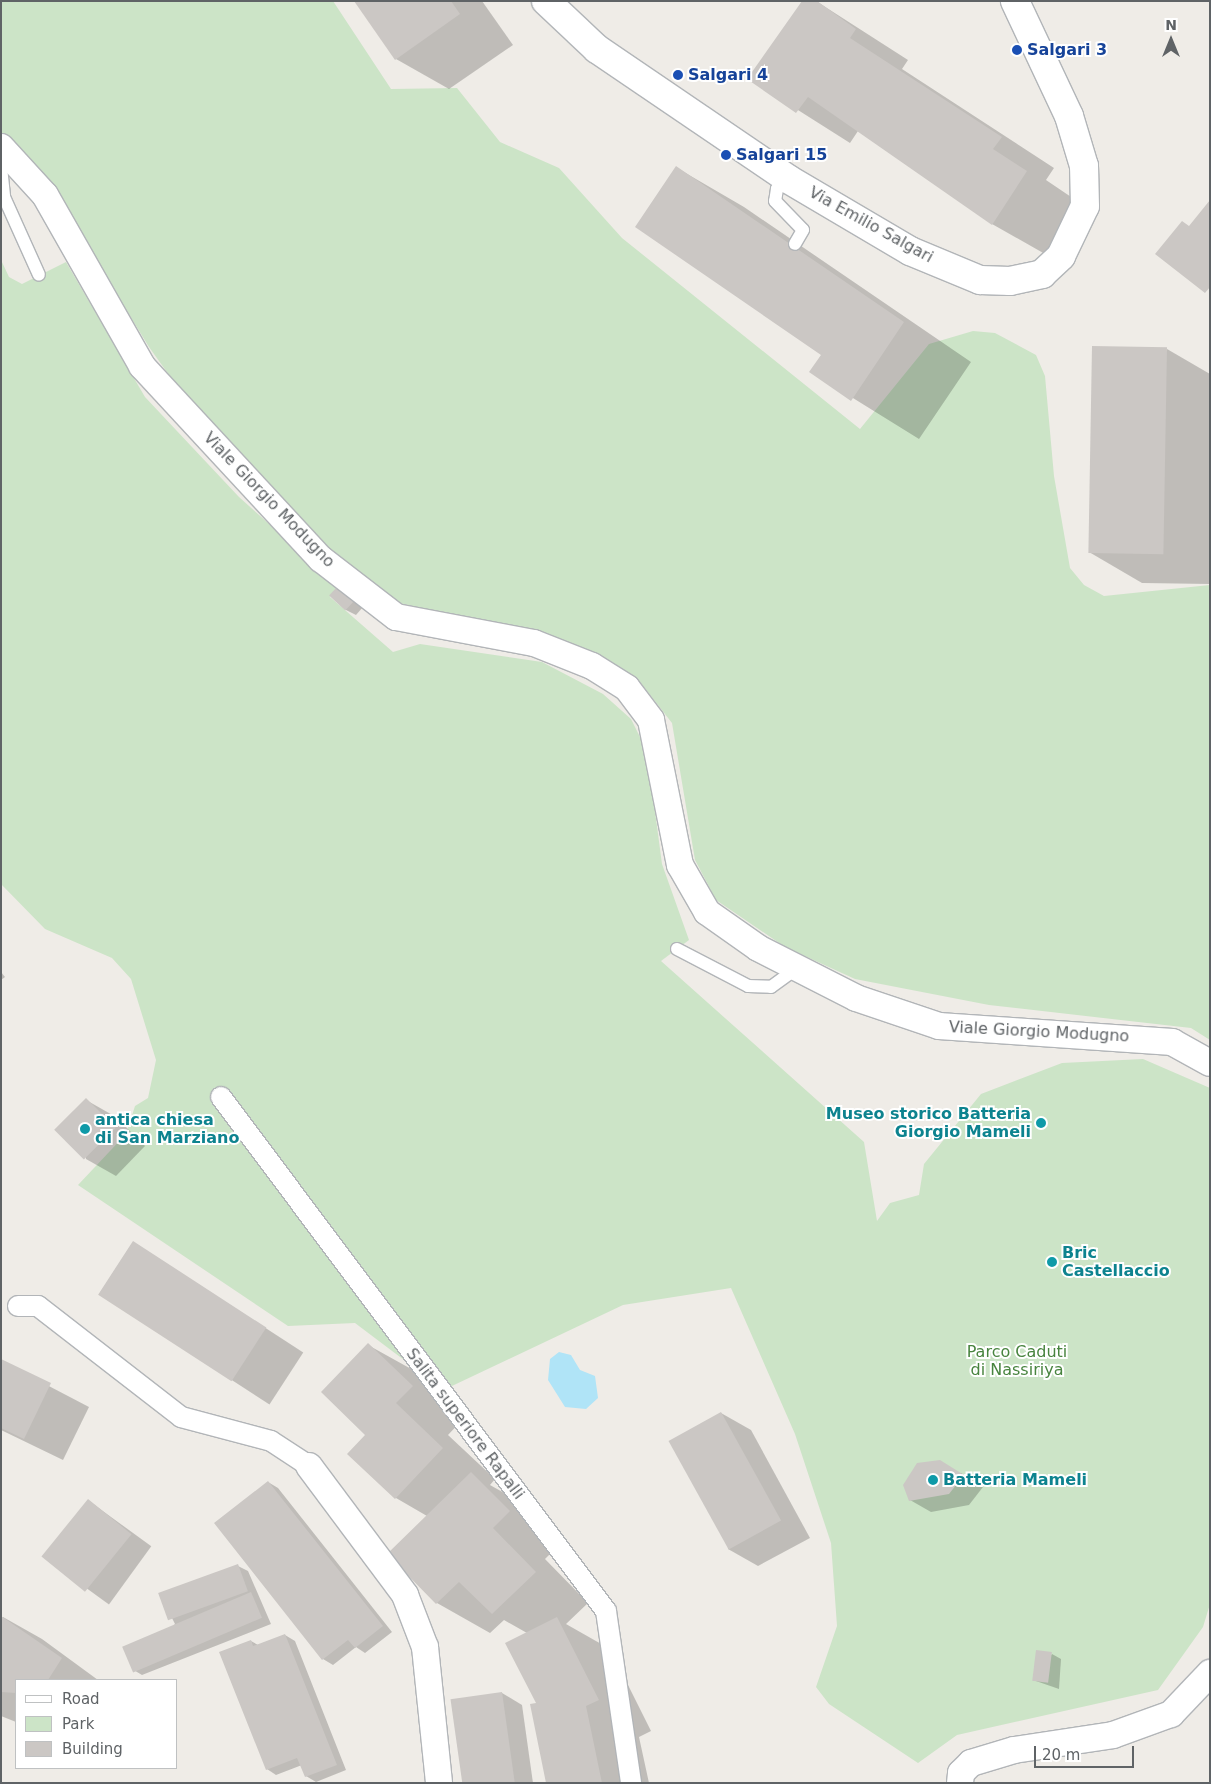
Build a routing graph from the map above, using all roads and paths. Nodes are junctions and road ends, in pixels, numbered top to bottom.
1 (546, 1) edge
2 (1015, 1) edge
3 (2, 156) edge
4 (788, 179) junction
5 (795, 244) dead end
6 (39, 276) dead end
7 (677, 949) dead end
8 (797, 968) junction
9 (1210, 1063) edge
10 (221, 1097) dead end
11 (18, 1306) dead end
12 (309, 1466) joint
13 (1210, 1672) edge
14 (438, 1783) edge
15 (631, 1783) edge
16 (960, 1783) edge

1 - 4 street, Via Emilio Salgari
2 - 4 street, Via Emilio Salgari
3 - 6 lane
3 - 8 street, Viale Giorgio Modugno
4 - 5 lane
7 - 8 lane
8 - 9 street, Viale Giorgio Modugno
10 - 15 street, Salita superiore Rapalli
11 - 12 street
12 - 14 street
13 - 16 street

